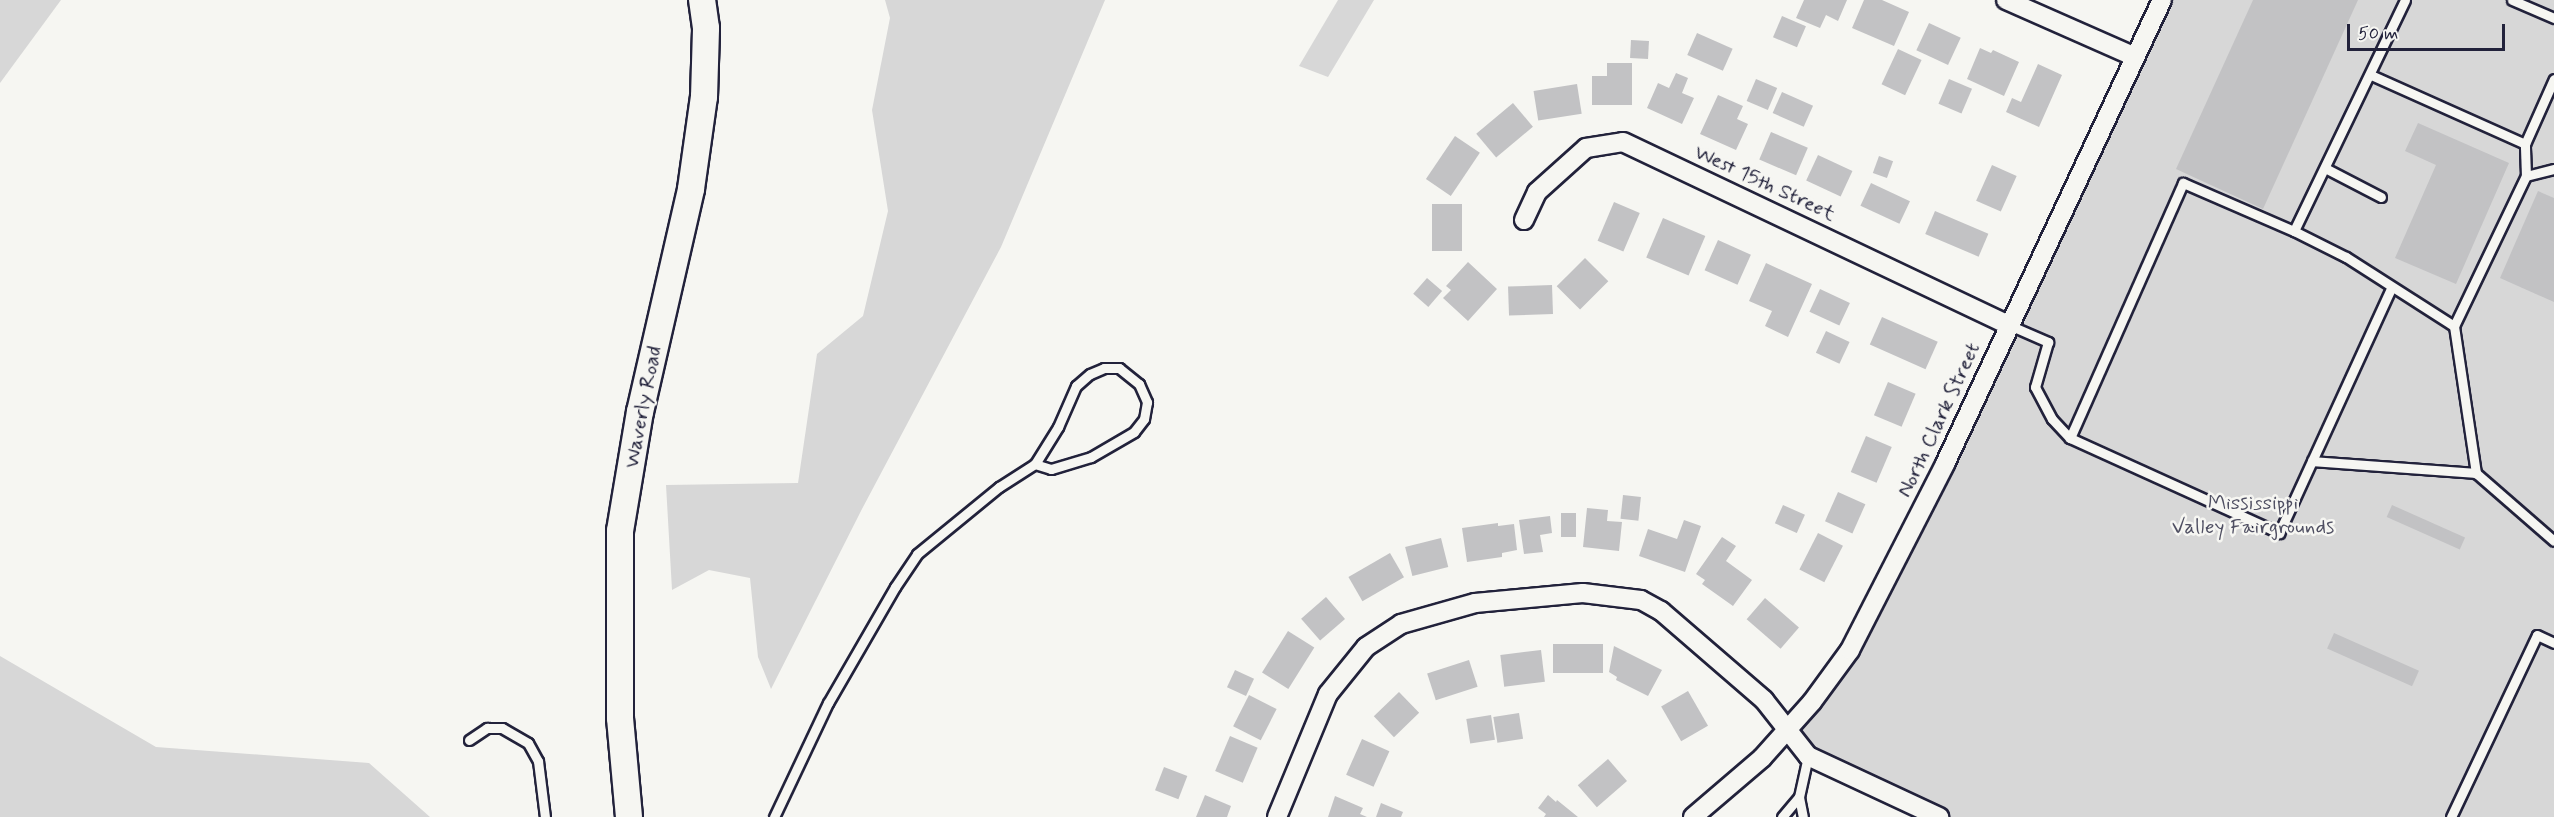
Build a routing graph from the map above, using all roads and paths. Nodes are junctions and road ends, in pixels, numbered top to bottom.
1 (702, 0) edge
2 (2006, 0) edge
3 (2162, 0) edge
4 (2405, 0) edge
5 (2512, 0) edge
6 (2554, 18) edge
7 (2135, 57) junction
8 (2371, 75) junction
9 (2554, 79) edge
10 (2525, 144) junction
11 (2325, 168) junction
12 (2554, 169) edge
13 (2526, 176) junction
14 (2381, 197) dead end
15 (1524, 220) dead end
16 (2294, 231) junction
17 (2391, 288) junction
18 (2009, 325) junction
19 (2454, 326) junction
20 (2070, 438) junction
21 (2312, 461) junction
22 (1035, 464) junction
23 (2476, 472) junction
24 (2554, 541) edge
25 (2554, 643) edge
26 (1788, 729) junction
27 (468, 740) dead end
28 (1808, 756) junction
29 (1799, 796) junction
30 (545, 817) edge
31 (629, 817) edge
32 (774, 817) edge
33 (1277, 817) edge
34 (1693, 817) edge
35 (1782, 817) edge
36 (1803, 817) edge
37 (1939, 817) edge
38 (2451, 817) edge

1 - 31 street, Waverly Road
2 - 7 street
3 - 7 street, North Clark Street
4 - 8 lane
5 - 6 lane
7 - 18 street, North Clark Street
8 - 10 lane
8 - 11 lane
9 - 10 lane
10 - 13 lane
11 - 14 lane
11 - 16 lane
12 - 13 lane
13 - 19 lane
15 - 18 street, West 15th Street
16 - 17 lane
16 - 20 lane
17 - 19 lane
17 - 21 lane
18 - 20 lane
18 - 26 street, North Clark Street
19 - 23 lane
20 - 21 lane
21 - 23 lane
22 - 22 lane
22 - 32 lane
23 - 24 lane
25 - 38 lane
26 - 28 street
26 - 33 street
26 - 34 street, North Clark Street
27 - 30 lane
28 - 29 lane
28 - 37 street
29 - 35 lane
29 - 36 lane

